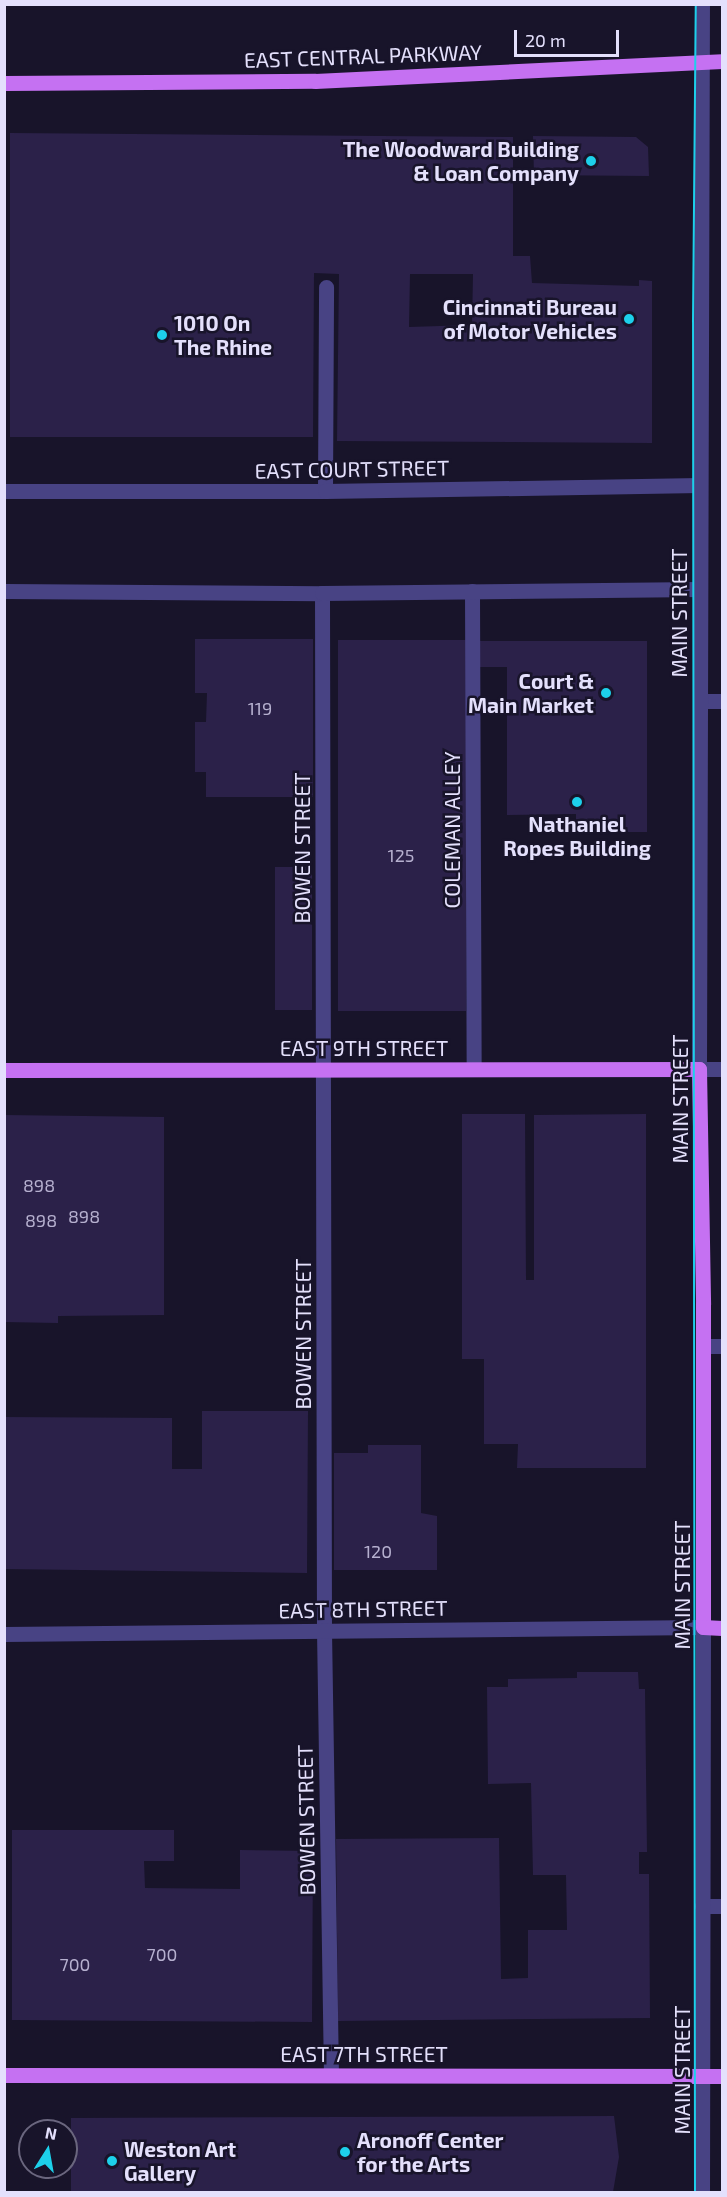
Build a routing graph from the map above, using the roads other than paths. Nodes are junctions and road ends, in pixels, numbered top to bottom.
1 (702, 4) edge
2 (723, 61) edge
3 (701, 62) junction
4 (4, 83) edge
5 (326, 287) dead end
6 (700, 485) junction
7 (4, 490) edge
8 (325, 491) junction
9 (700, 589) junction
10 (4, 591) edge
11 (472, 591) junction
12 (322, 593) junction
13 (701, 701) junction
14 (723, 701) edge
15 (323, 1069) junction
16 (474, 1069) junction
17 (699, 1069) junction
18 (723, 1069) edge
19 (4, 1070) edge
20 (703, 1346) junction
21 (723, 1346) edge
22 (703, 1627) junction
23 (723, 1628) edge
24 (324, 1630) junction
25 (4, 1634) edge
26 (702, 1906) junction
27 (723, 1906) edge
28 (4, 2075) edge
29 (331, 2075) junction
30 (704, 2076) junction
31 (723, 2076) edge
32 (702, 2193) edge

1 - 3 street, MAIN STREET
2 - 3 main road, EAST CENTRAL PARKWAY
3 - 4 main road, EAST CENTRAL PARKWAY
3 - 6 street, MAIN STREET
5 - 8 street
6 - 8 street, EAST COURT STREET
6 - 9 street, MAIN STREET
7 - 8 street, EAST COURT STREET
9 - 11 street
9 - 13 street, MAIN STREET
10 - 12 street
11 - 12 street
11 - 16 street, COLEMAN ALLEY
12 - 15 street, BOWEN STREET
13 - 14 street
13 - 17 street, MAIN STREET
15 - 16 main road, EAST 9TH STREET
15 - 19 main road, EAST 9TH STREET
15 - 24 street, BOWEN STREET
16 - 17 main road, EAST 9TH STREET
17 - 18 street, EAST 9TH STREET
17 - 20 main road, MAIN STREET
20 - 21 street
20 - 22 main road, MAIN STREET
22 - 23 main road, EAST 8TH STREET
22 - 24 street, EAST 8TH STREET
22 - 26 street, MAIN STREET
24 - 25 street, EAST 8TH STREET
24 - 29 street, BOWEN STREET
26 - 27 street
26 - 30 street, MAIN STREET
28 - 29 main road, EAST 7TH STREET
29 - 30 main road, EAST 7TH STREET
30 - 31 main road, EAST 7TH STREET
30 - 32 street, MAIN STREET

